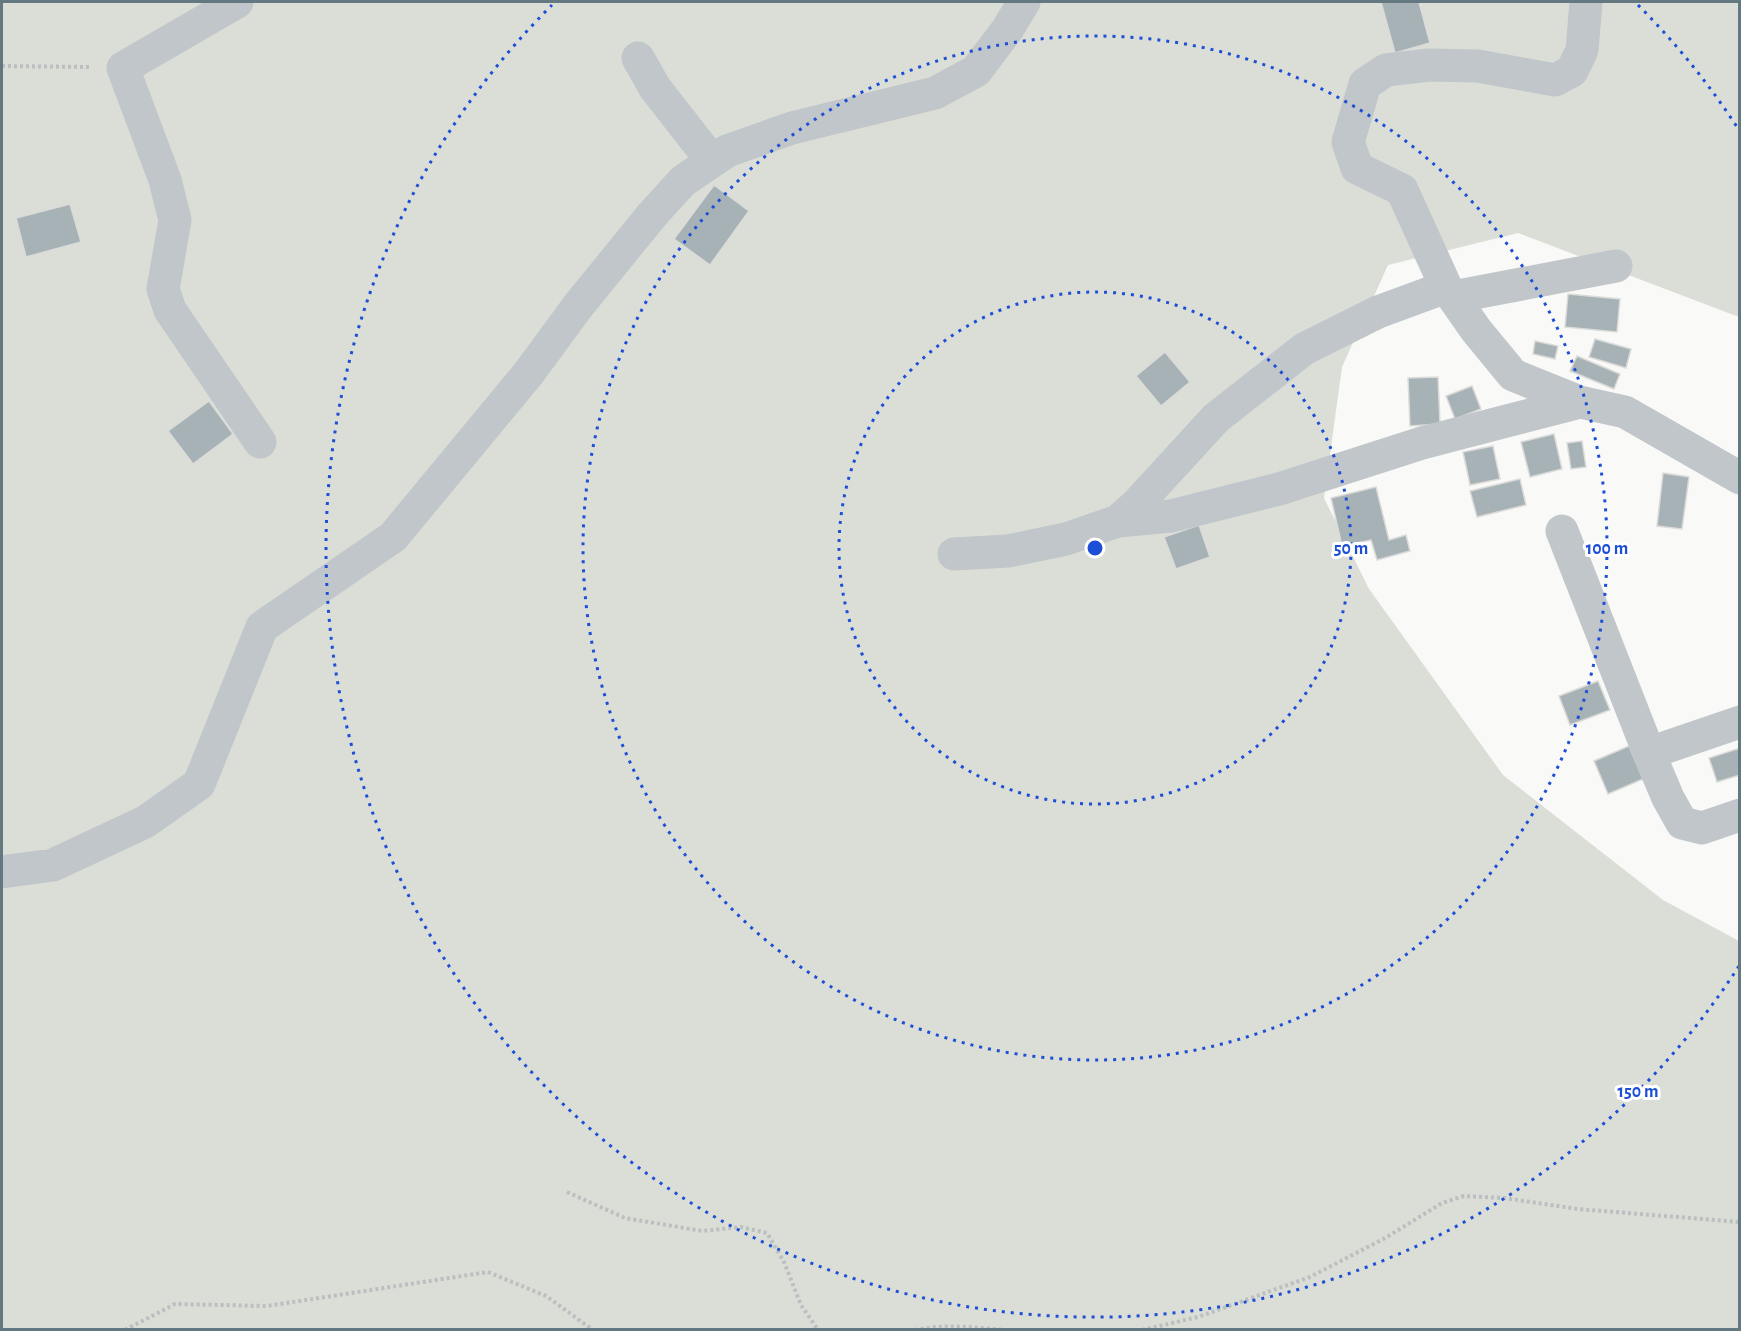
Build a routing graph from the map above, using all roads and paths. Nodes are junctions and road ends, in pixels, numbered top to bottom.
1 (237, 2) edge
2 (1024, 2) edge
3 (1586, 2) edge
4 (638, 58) dead end
5 (2, 66) edge
6 (123, 68) junction
7 (712, 161) junction
8 (1616, 266) dead end
9 (1450, 292) junction
10 (1580, 402) junction
11 (260, 442) dead end
12 (1740, 478) edge
13 (1118, 522) junction
14 (1562, 531) dead end
15 (954, 554) dead end
16 (1740, 722) edge
17 (1649, 753) junction
18 (1740, 815) edge
19 (2, 872) edge
20 (567, 1191) dead end
21 (1740, 1222) edge
22 (125, 1329) edge
23 (593, 1329) edge
24 (818, 1329) edge
25 (915, 1329) edge
26 (1003, 1329) edge
27 (1142, 1329) edge

1 - 6 street
2 - 7 street
3 - 9 street
4 - 7 street
5 - 6 path
6 - 11 street
7 - 19 street
8 - 9 street
9 - 10 street
9 - 13 street
10 - 12 street
10 - 13 street
13 - 15 street
14 - 17 street
16 - 17 street
17 - 18 street
20 - 24 path
21 - 27 path
22 - 23 path
25 - 26 path

